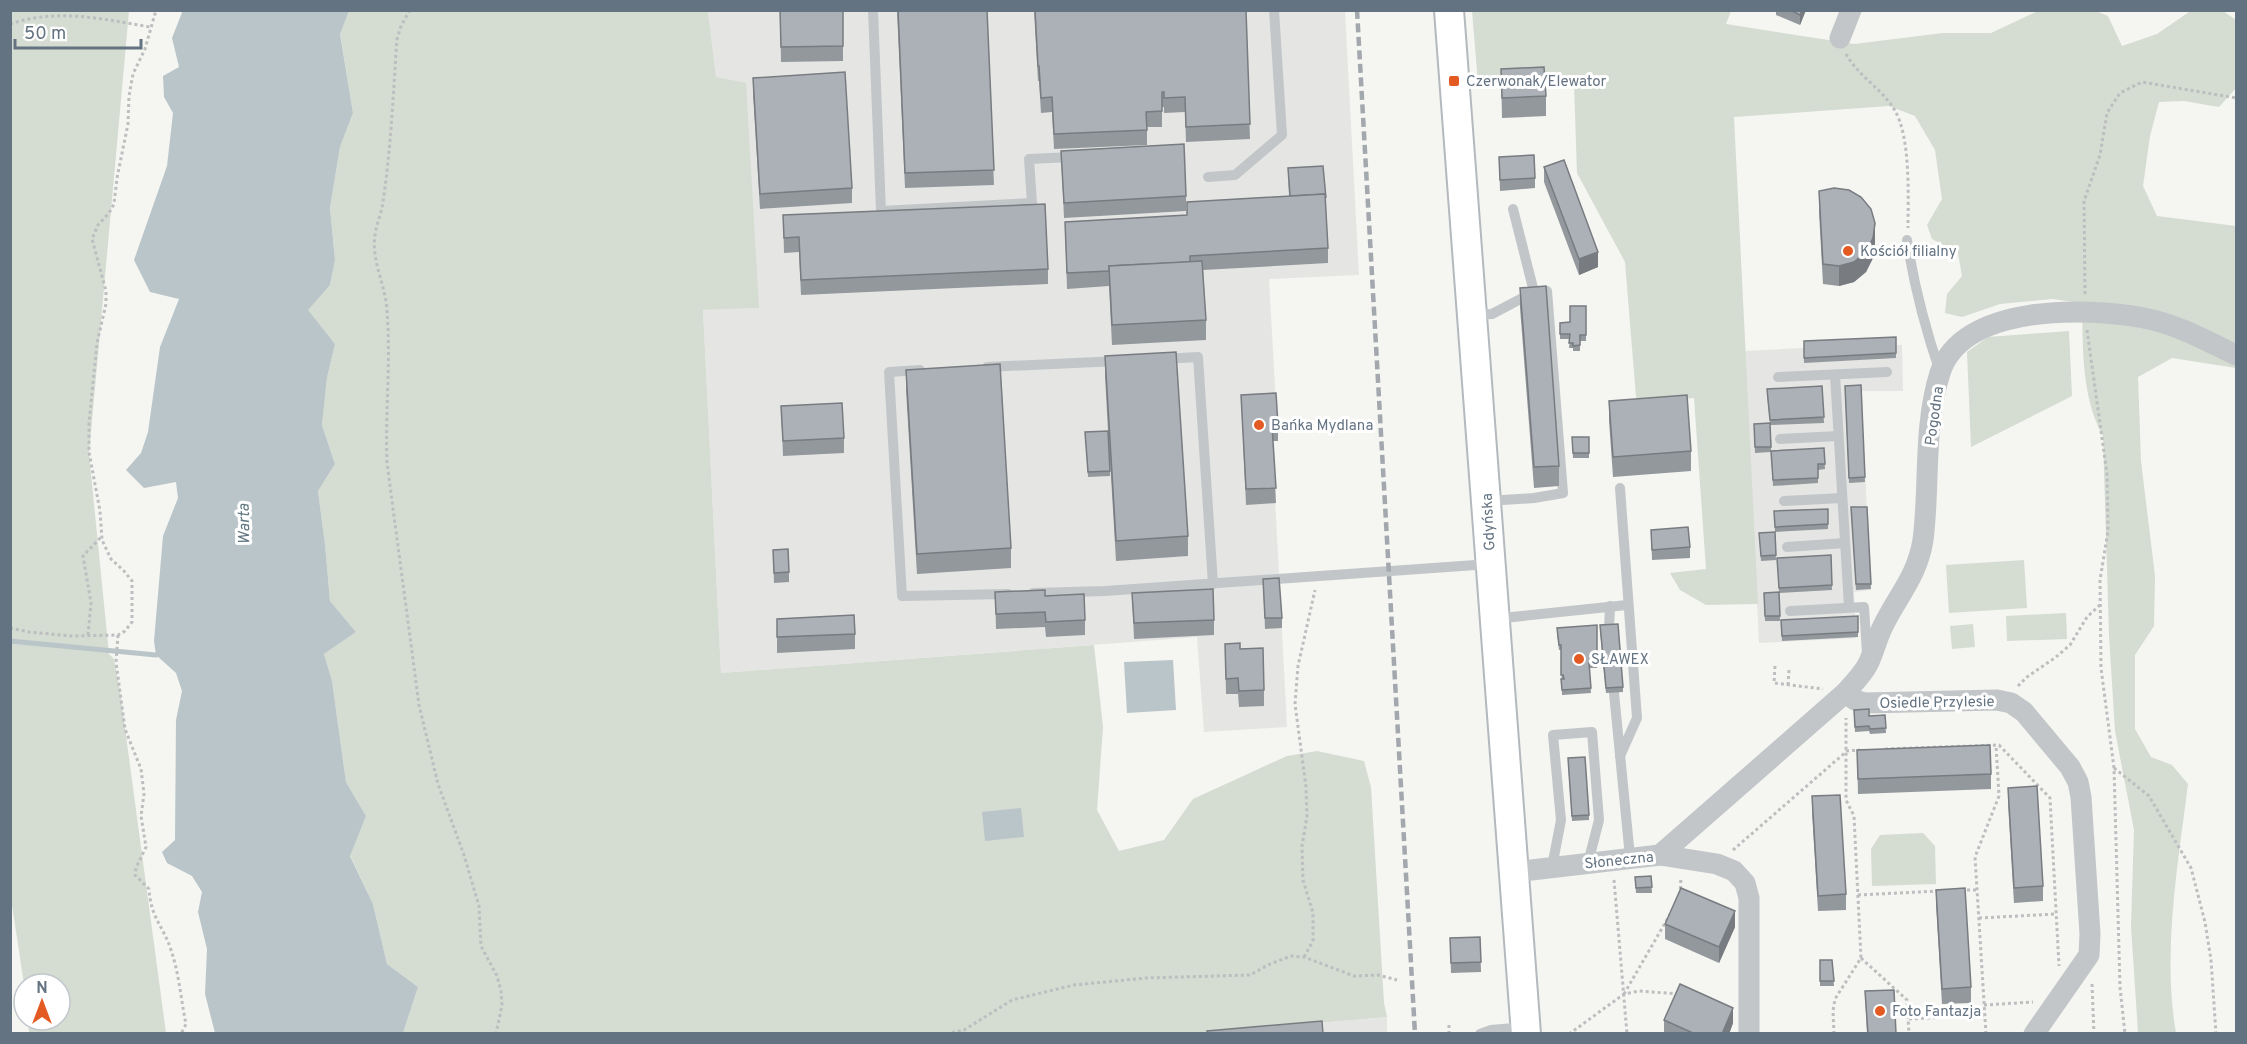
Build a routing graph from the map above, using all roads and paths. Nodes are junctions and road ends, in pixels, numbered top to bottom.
1 (156, 10) edge
2 (410, 10) edge
3 (873, 10) edge
4 (1274, 10) edge
5 (1449, 10) edge
6 (1851, 10) edge
7 (10, 24) edge
8 (151, 27) junction
9 (1840, 38) joint
10 (2236, 98) edge
11 (1085, 156) edge
12 (1208, 177) dead end
13 (1513, 209) dead end
14 (1908, 240) joint
15 (1534, 292) junction
16 (2085, 313) junction
17 (1473, 315) junction
18 (2236, 355) edge
19 (1150, 360) edge
20 (1127, 361) edge
21 (972, 368) edge
22 (936, 370) edge
23 (1887, 372) dead end
24 (1940, 372) junction
25 (1835, 375) junction
26 (1779, 377) dead end
27 (1838, 436) junction
28 (1780, 439) dead end
29 (1620, 488) dead end
30 (1842, 498) junction
31 (1487, 501) junction
32 (1784, 501) dead end
33 (102, 536) junction
34 (1845, 543) junction
35 (1786, 547) dead end
36 (1490, 564) junction
37 (1318, 576) junction
38 (1213, 584) junction
39 (1627, 604) junction
40 (2101, 604) junction
41 (1610, 606) junction
42 (1849, 607) junction
43 (1790, 611) dead end
44 (1494, 619) junction
45 (10, 628) edge
46 (1610, 629) edge
47 (88, 635) junction
48 (118, 635) junction
49 (1867, 665) junction
50 (1775, 666) dead end
51 (1789, 670) dead end
52 (1788, 685) junction
53 (1614, 693) edge
54 (1845, 693) junction
55 (2011, 703) junction
56 (1996, 745) junction
57 (1881, 749) edge
58 (1870, 750) edge
59 (1846, 751) junction
60 (1620, 756) junction
61 (2114, 768) junction
62 (1660, 855) junction
63 (1588, 862) junction
64 (1621, 863) junction
65 (1717, 864) junction
66 (1552, 867) junction
67 (1515, 872) junction
68 (1681, 876) dead end
69 (1977, 890) junction
70 (1941, 891) edge
71 (1953, 891) edge
72 (1858, 895) junction
73 (1680, 897) edge
74 (1674, 906) edge
75 (2056, 914) junction
76 (1979, 918) junction
77 (1304, 957) junction
78 (1862, 958) junction
79 (2080, 967) junction
80 (2060, 975) dead end
81 (1397, 980) dead end
82 (1624, 994) junction
83 (1688, 999) edge
84 (2039, 1002) dead end
85 (1984, 1005) junction
86 (1985, 1015) junction
87 (1908, 1019) junction
88 (1449, 1025) dead end
89 (1525, 1030) edge
90 (181, 1034) edge
91 (496, 1034) edge
92 (946, 1034) edge
93 (1449, 1034) edge
94 (1480, 1034) edge
95 (1569, 1034) edge
96 (1627, 1034) edge
97 (1749, 1034) edge
98 (1834, 1034) edge
99 (1909, 1034) edge
100 (1986, 1034) edge
101 (2034, 1034) edge
102 (2094, 1034) edge
103 (2125, 1034) edge
104 (2216, 1034) edge

1 - 8 path
2 - 91 path
3 - 11 lane
4 - 12 lane
5 - 17 main road, Gdyńska
6 - 9 street
7 - 8 path
8 - 33 path
9 - 14 path
10 - 16 path
13 - 15 lane
14 - 24 lane
15 - 17 lane
15 - 31 lane
16 - 18 street, Pogodna
16 - 24 street, Pogodna
16 - 40 path
17 - 31 main road, Gdyńska
19 - 38 lane
20 - 21 lane
22 - 38 lane
23 - 25 lane
24 - 49 street, Pogodna
25 - 26 lane
25 - 27 lane
27 - 28 lane
27 - 30 lane
29 - 39 lane
30 - 32 lane
30 - 34 lane
31 - 36 main road, Gdyńska
33 - 47 path
33 - 48 path
34 - 35 lane
34 - 42 lane
36 - 37 lane
36 - 44 main road, Gdyńska
37 - 38 lane
37 - 77 path
39 - 41 lane
39 - 60 lane
40 - 55 path
40 - 61 path
41 - 44 lane
41 - 46 lane
42 - 43 lane
42 - 49 lane
44 - 67 main road, Gdyńska
45 - 47 path
47 - 48 path
48 - 90 path
49 - 54 street, Pogodna
50 - 52 path
51 - 52 path
52 - 54 path
53 - 60 lane
54 - 55 street, Osiedle Przylesie
54 - 59 path
54 - 62 street
55 - 79 street, Osiedle Przylesie
56 - 57 path
56 - 69 path
56 - 75 path
58 - 59 path
59 - 65 path
59 - 72 path
60 - 64 lane
61 - 103 path
61 - 104 path
62 - 64 street, Słoneczna
62 - 65 street, Słoneczna
63 - 64 street, Słoneczna
63 - 66 street, Słoneczna
63 - 66 lane
64 - 82 path
65 - 97 street, Słoneczna
66 - 67 street, Słoneczna
67 - 89 main road, Gdyńska
68 - 73 path
69 - 71 path
69 - 76 path
70 - 72 path
72 - 78 path
74 - 82 path
75 - 76 path
75 - 80 path
76 - 85 path
77 - 81 path
77 - 92 path
78 - 87 path
78 - 98 path
79 - 101 street, Osiedle Przylesie
79 - 102 path
82 - 83 path
82 - 95 path
82 - 96 path
84 - 85 path
85 - 86 path
86 - 87 path
86 - 100 path
87 - 99 path
88 - 93 path
89 - 94 lane

